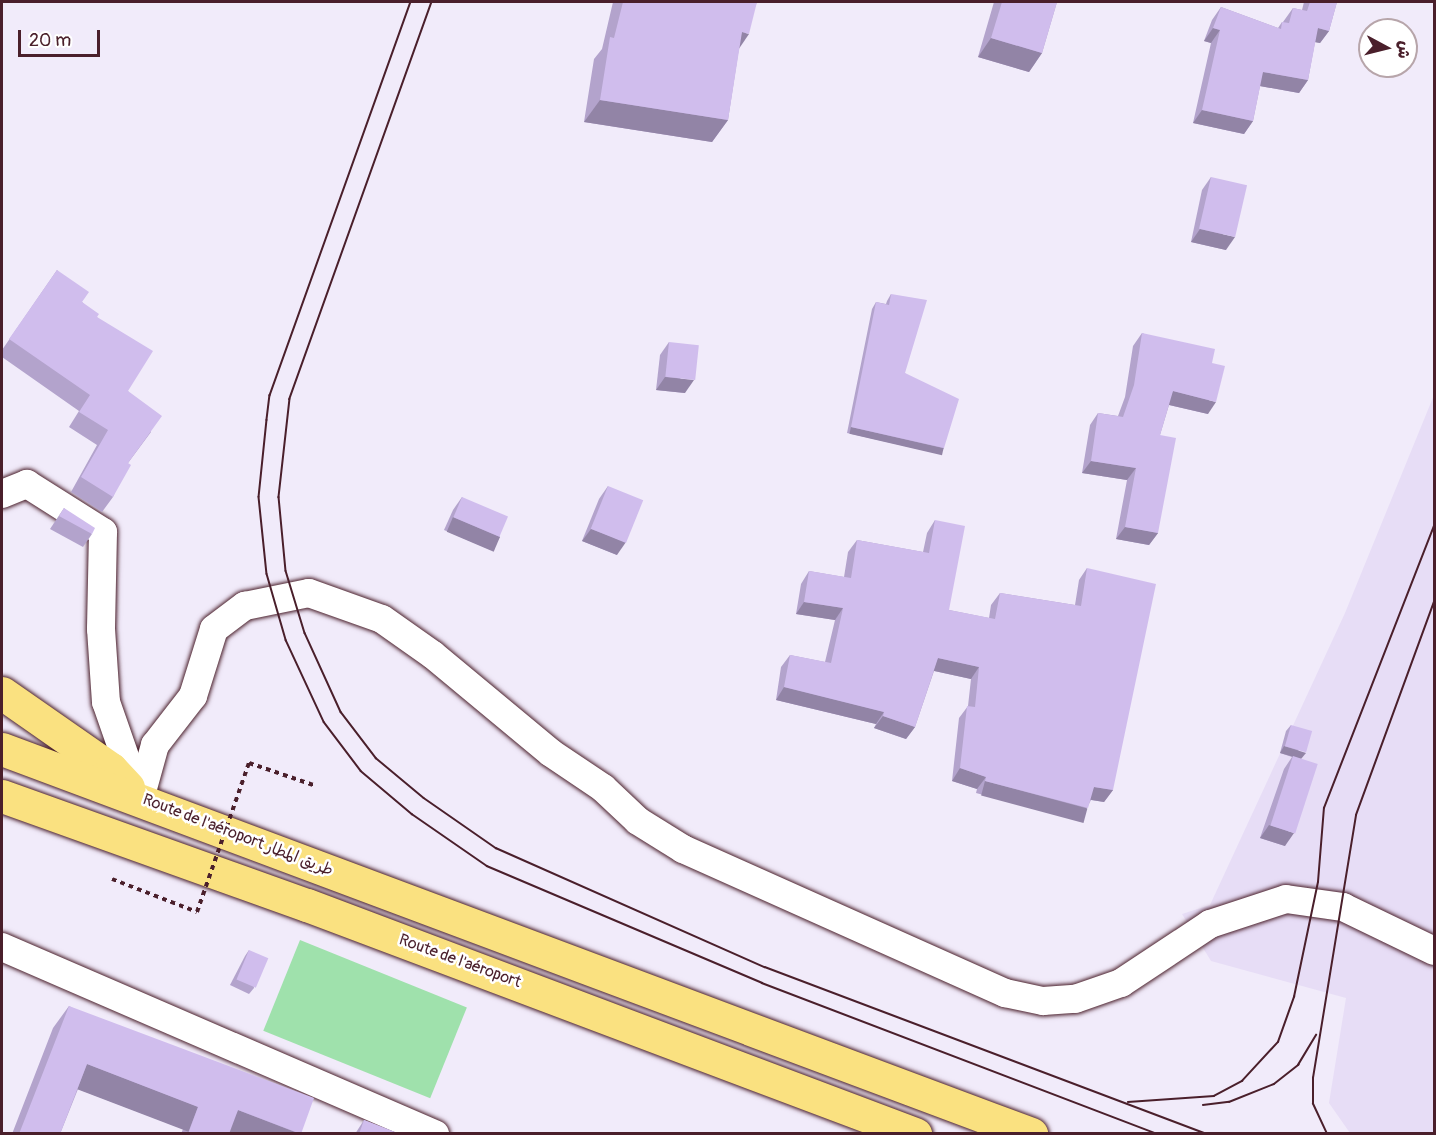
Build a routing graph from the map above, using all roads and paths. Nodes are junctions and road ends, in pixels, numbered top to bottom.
1 (2, 494) edge
2 (2, 693) edge
3 (2, 749) edge
4 (315, 786) dead end
5 (2, 796) edge
6 (140, 799) junction
7 (112, 879) dead end
8 (2, 947) edge
9 (1434, 951) edge
10 (435, 1134) edge
11 (915, 1134) edge
12 (1031, 1134) edge

1 - 6 street
2 - 6 highway, Route de l'aéroport طريق المطار
3 - 6 highway
4 - 7 path, bridge
5 - 11 highway, Route de l'aéroport
6 - 9 street
6 - 12 highway, Route de l'aéroport طريق المطار
8 - 10 street

